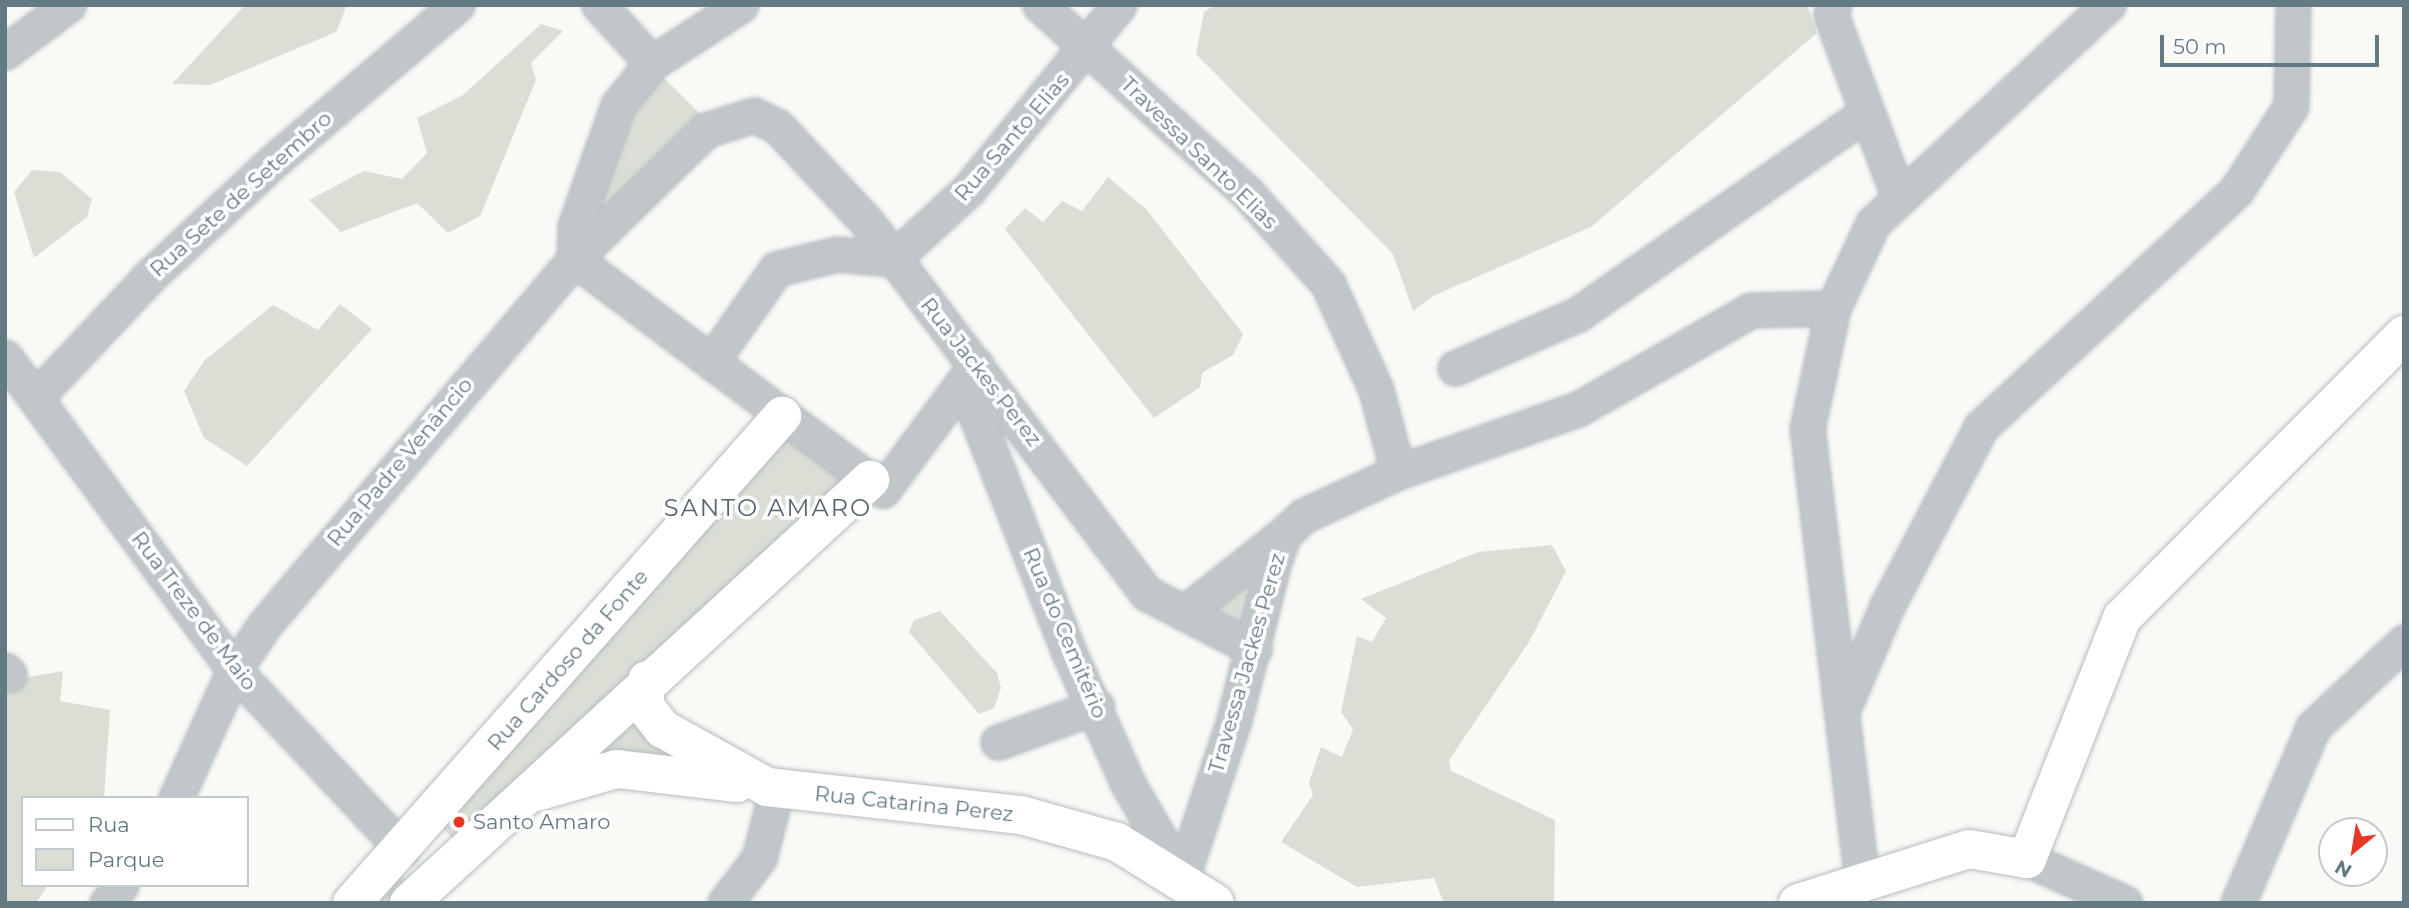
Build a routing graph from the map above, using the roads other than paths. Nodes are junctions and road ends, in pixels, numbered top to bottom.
1 (68, 5) edge
2 (457, 5) edge
3 (599, 5) edge
4 (741, 5) edge
5 (1040, 5) edge
6 (1119, 5) edge
7 (1834, 5) edge
8 (2108, 5) edge
9 (2293, 5) edge
10 (1088, 49) junction
11 (5, 51) edge
12 (652, 63) junction
13 (1866, 113) junction
14 (706, 130) joint
15 (1899, 198) junction
16 (893, 259) junction
17 (573, 260) junction
18 (1833, 308) junction
19 (2404, 335) edge
20 (5, 357) edge
21 (711, 362) junction
22 (1455, 368) dead end
23 (969, 374) junction
24 (37, 396) junction
25 (782, 416) junction
26 (1398, 472) junction
27 (870, 480) junction
28 (1284, 534) junction
29 (1184, 613) junction
30 (2404, 642) edge
31 (1254, 649) junction
32 (234, 670) junction
33 (647, 680) junction
34 (1097, 706) junction
35 (1841, 714) junction
36 (998, 741) dead end
37 (772, 788) junction
38 (177, 796) edge
39 (514, 803) junction
40 (403, 850) junction
41 (2027, 859) junction
42 (1182, 877) junction
43 (1862, 881) junction
44 (119, 887) edge
45 (421, 892) edge
46 (107, 903) edge
47 (352, 903) edge
48 (724, 903) edge
49 (1215, 903) edge
50 (1798, 903) edge
51 (2125, 903) edge
52 (2238, 903) edge

1 - 11 street
2 - 24 street, Rua Sete de Setembro
3 - 12 street
4 - 12 street
5 - 10 street, Travessa Santo Elias
6 - 10 street, Rua Santo Elias
7 - 13 street
8 - 15 street
9 - 35 street
10 - 16 street, Rua Santo Elias
10 - 26 street, Travessa Santo Elias
12 - 17 street
13 - 15 street
13 - 22 street
14 - 16 street, Rua Jackes Perez
14 - 17 street, Rua Padre Venâncio
15 - 18 street
16 - 21 street
16 - 23 street, Rua Jackes Perez
17 - 21 street
17 - 32 street, Rua Padre Venâncio
18 - 26 street, Travessa Jackes Perez
18 - 35 street
19 - 41 street
20 - 24 street, Rua Treze de Maio
21 - 25 street
23 - 27 street
23 - 29 street, Rua Jackes Perez
23 - 34 street, Rua do Cemitério
24 - 32 street, Rua Treze de Maio
25 - 27 street
25 - 40 street, Rua Cardoso da Fonte
26 - 28 street, Travessa Jackes Perez
27 - 33 street
28 - 29 street
28 - 31 street, Travessa Jackes Perez
29 - 31 street, Rua Jackes Perez
30 - 52 street
31 - 42 street, Travessa Jackes Perez
32 - 38 street, Rua Padre Venâncio
32 - 40 street, Rua Treze de Maio
33 - 37 street, Rua Catarina Perez
33 - 39 street
34 - 36 street
34 - 42 street, Rua do Cemitério
35 - 43 street
37 - 39 street
37 - 42 street, Rua Catarina Perez
37 - 48 street
39 - 45 street
40 - 45 street
40 - 47 street, Rua Cardoso da Fonte
41 - 43 street
41 - 51 street
42 - 49 street, Rua Catarina Perez
43 - 50 street
44 - 46 street

